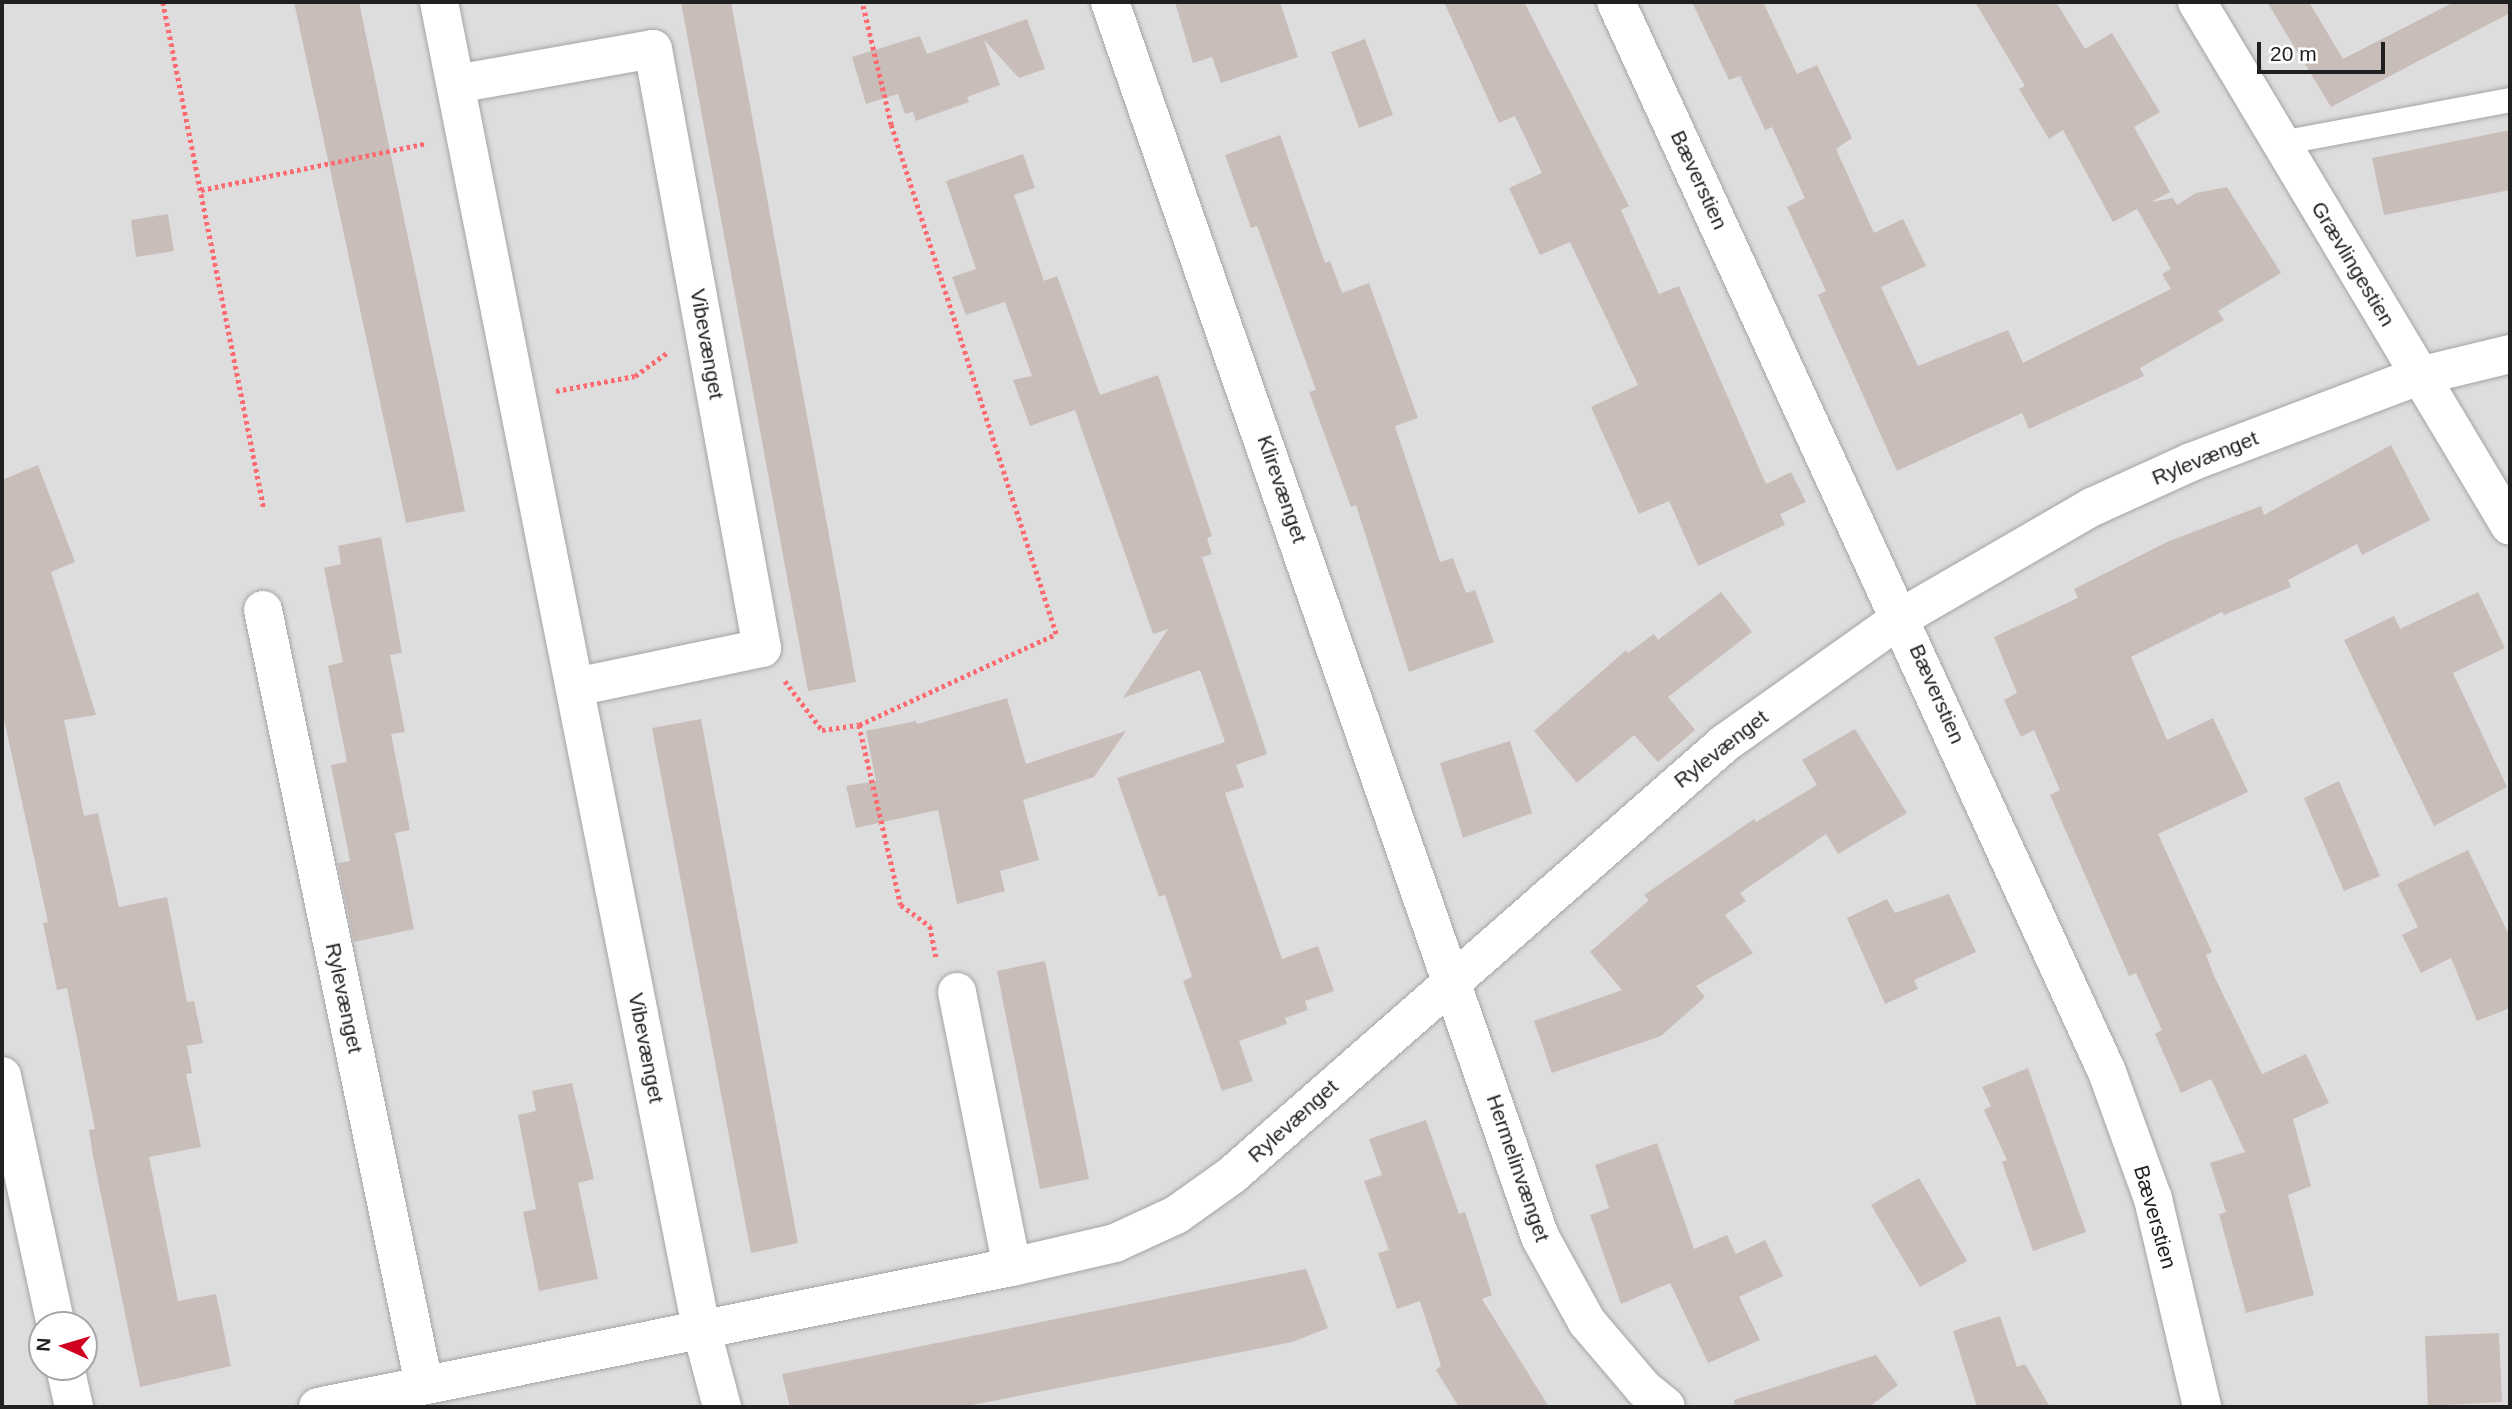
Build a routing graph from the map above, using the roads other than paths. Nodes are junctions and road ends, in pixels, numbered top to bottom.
1 (439, 2) edge
2 (1110, 2) edge
3 (1616, 2) edge
4 (2196, 2) edge
5 (456, 84) junction
6 (2510, 100) edge
7 (2281, 143) junction
8 (2510, 354) edge
9 (2419, 376) junction
10 (2510, 526) edge
11 (263, 610) dead end
12 (1902, 617) junction
13 (575, 688) junction
14 (1453, 977) junction
15 (957, 992) road end
16 (2, 1076) edge
17 (1012, 1267) junction
18 (53, 1311) edge
19 (701, 1328) junction
20 (68, 1381) edge
21 (424, 1385) junction
22 (74, 1407) edge
23 (318, 1407) edge
24 (722, 1407) edge
25 (1666, 1407) edge
26 (2202, 1407) edge

1 - 5 street, Vibevænget
2 - 14 street, Klirevænget
3 - 12 street, Bæverstien
4 - 7 street, Grævlingestien
5 - 13 street, Vibevænget
5 - 13 street, Vibevænget
6 - 7 lane
7 - 9 street, Grævlingestien
8 - 9 street, Rylevænget
9 - 10 street, Grævlingestien
9 - 12 street, Rylevænget
11 - 21 street, Rylevænget
12 - 14 street, Rylevænget
12 - 26 street, Bæverstien
13 - 19 street, Vibevænget
14 - 17 street, Rylevænget
14 - 25 street, Hermelinvænget
15 - 17 street
16 - 18 street
17 - 19 street, Rylevænget
19 - 21 street, Rylevænget
19 - 24 street, Vibevænget
20 - 22 street
21 - 23 street, Rylevænget

